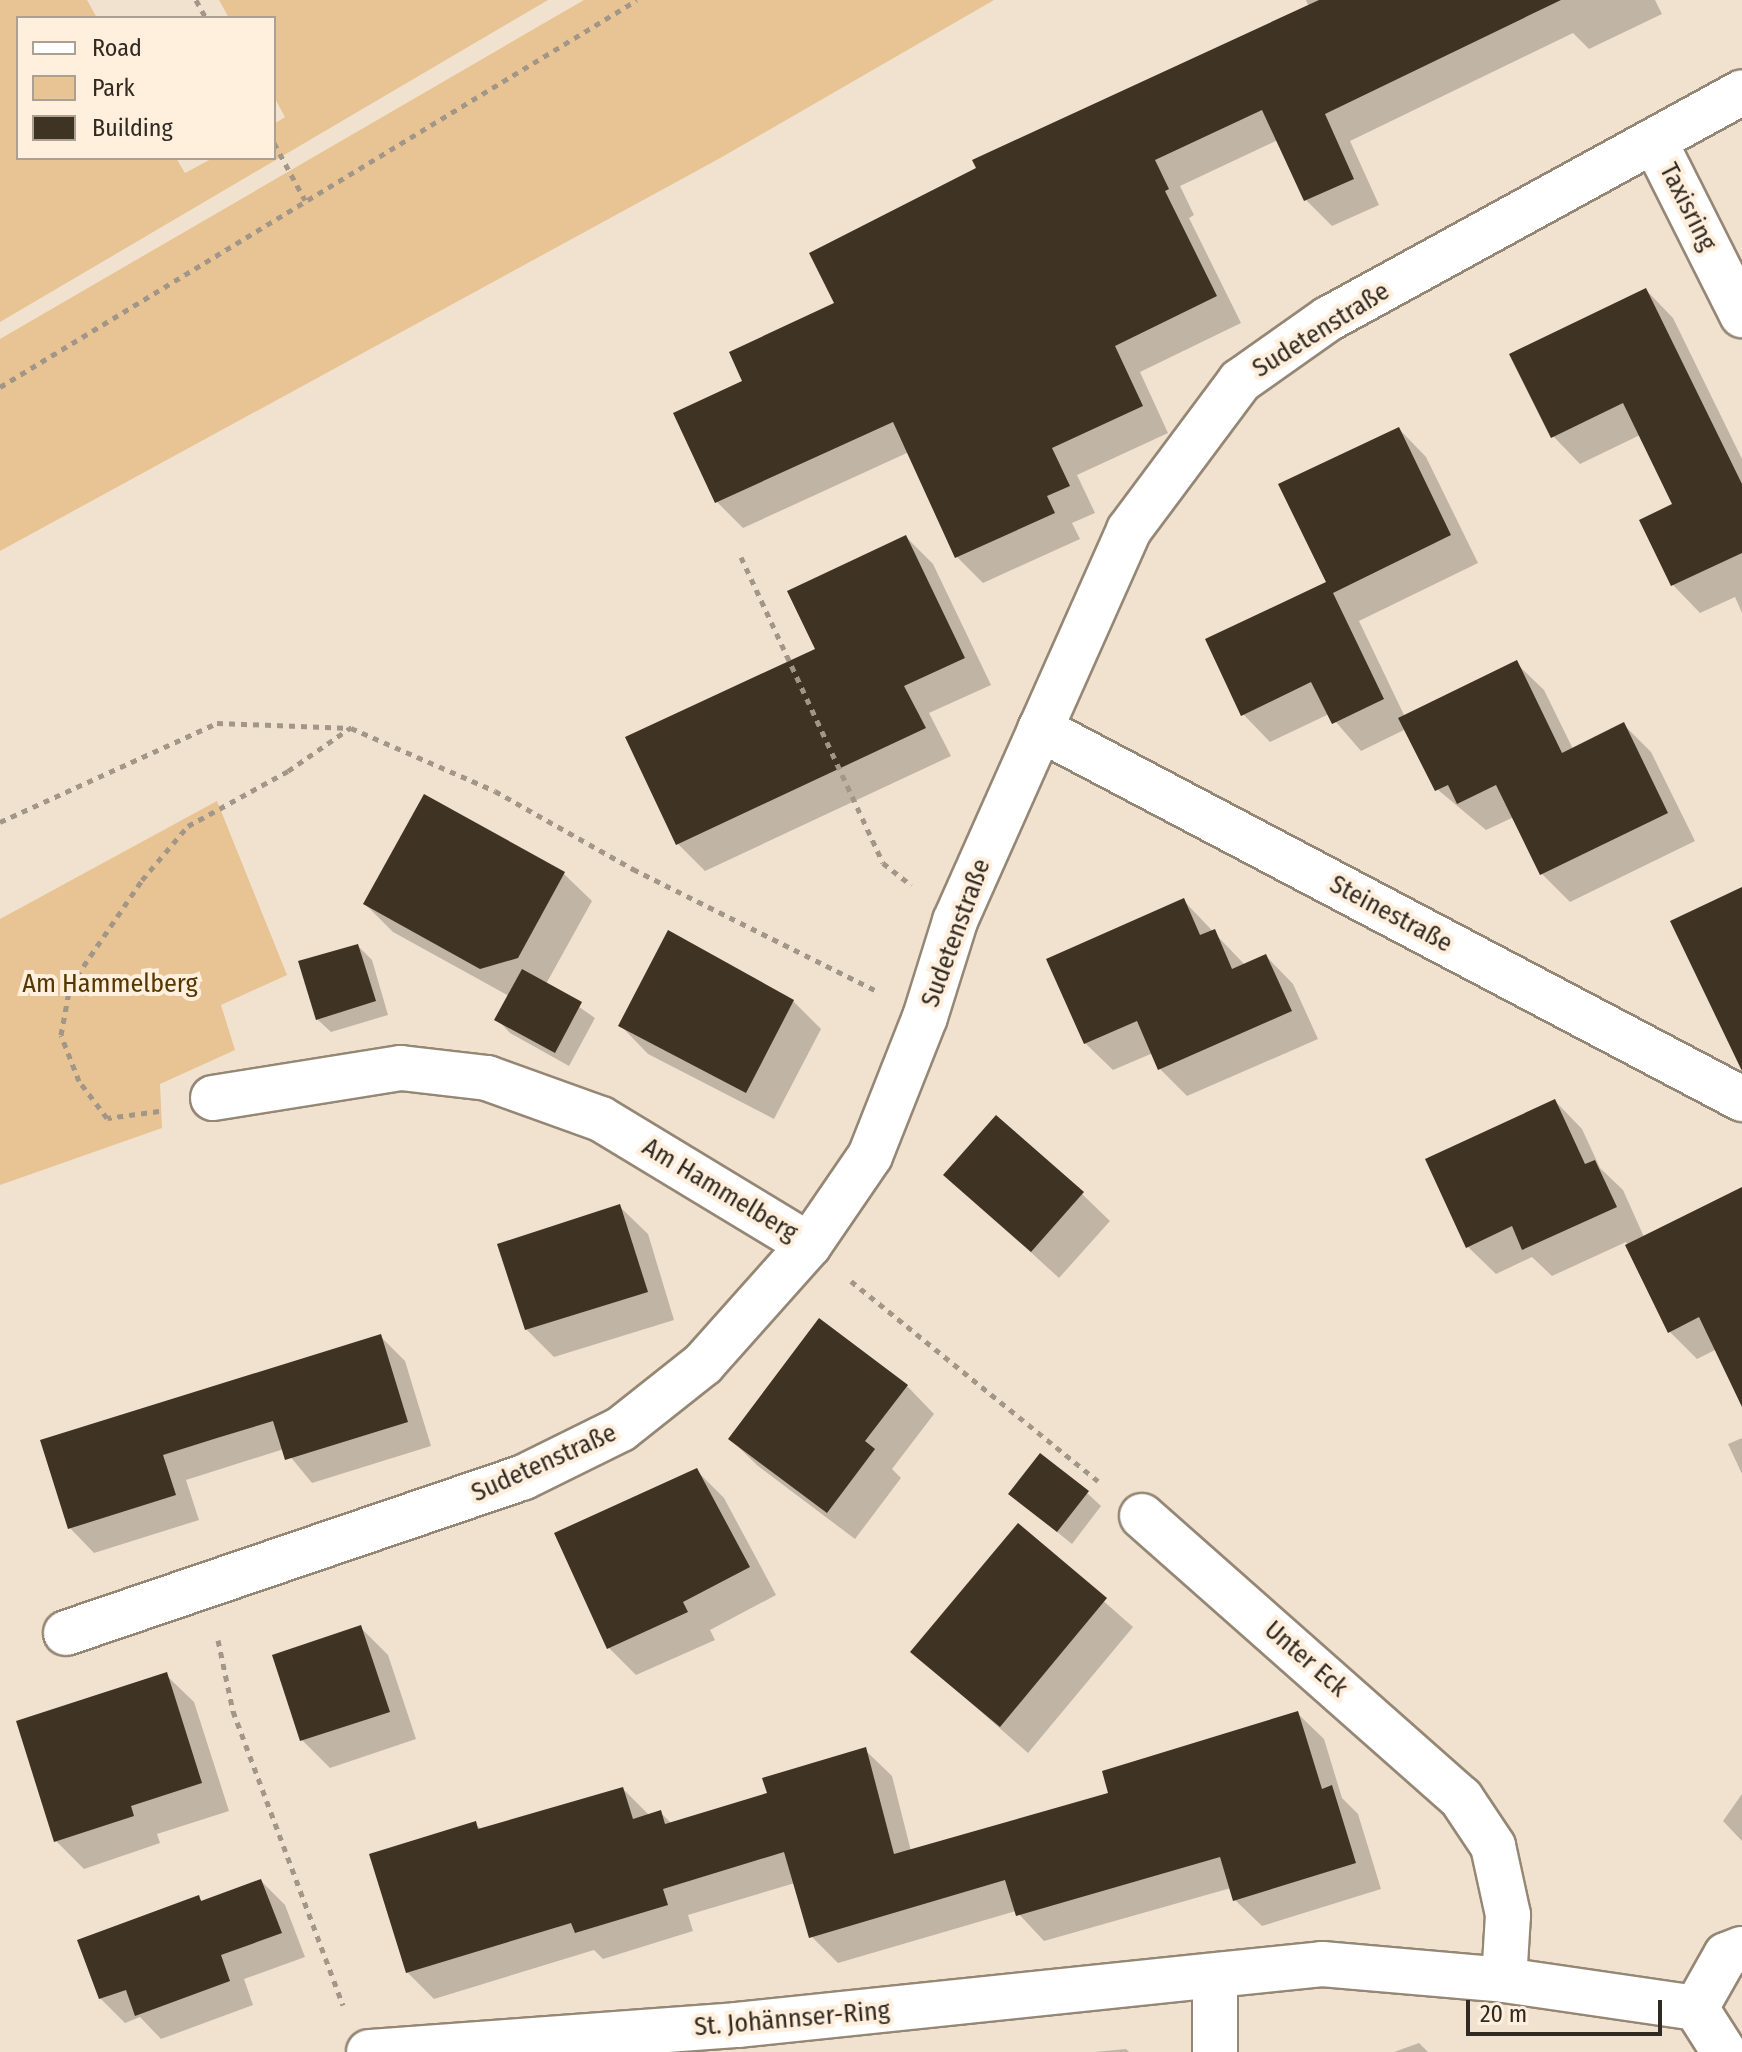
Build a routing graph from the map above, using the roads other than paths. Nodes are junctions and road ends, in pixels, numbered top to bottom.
1 (1742, 92) edge
2 (1655, 142) junction
3 (1742, 315) edge
4 (1040, 729) junction
5 (213, 1098) road end
6 (1742, 1099) edge
7 (809, 1245) junction
8 (1142, 1516) road end
9 (66, 1633) dead end
10 (1742, 1949) edge
11 (1215, 1976) junction
12 (1504, 1980) junction
13 (1696, 2008) junction
14 (369, 2052) edge
15 (1215, 2052) edge
16 (1724, 2052) edge

1 - 2 street, Sudetenstraße
2 - 3 street, Taxisring
2 - 4 street, Sudetenstraße
4 - 6 street, Steinestraße
4 - 7 street, Sudetenstraße
5 - 7 street, Am Hammelberg
7 - 9 street, Sudetenstraße
8 - 12 street, Unter Eck
10 - 13 street
11 - 12 street, St. Johännser-Ring
11 - 14 street, St. Johännser-Ring
11 - 15 street
12 - 13 street
13 - 16 street

